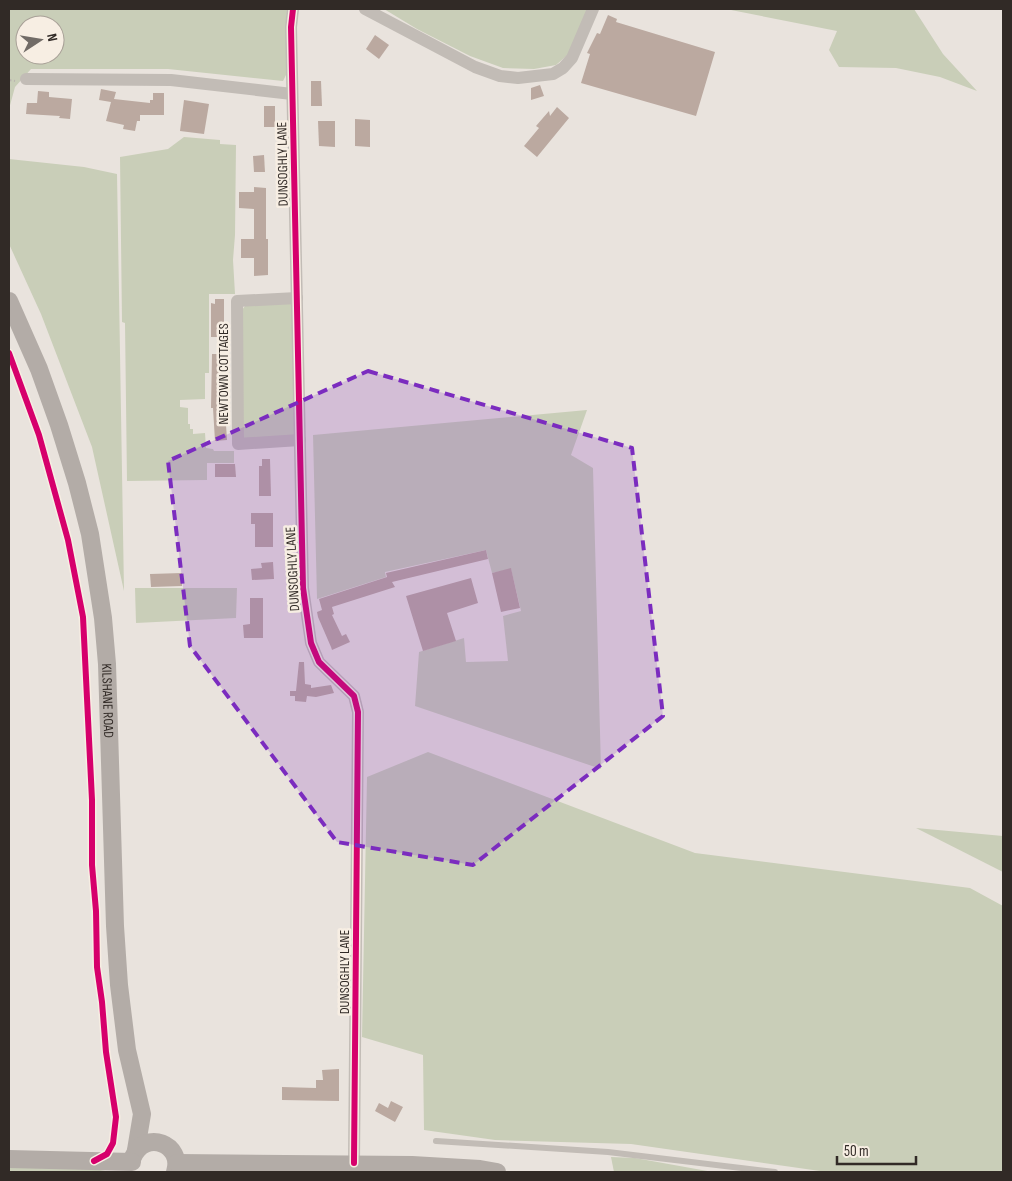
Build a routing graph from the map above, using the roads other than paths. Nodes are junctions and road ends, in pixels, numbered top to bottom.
1 (293, 9) edge
2 (365, 9) edge
3 (593, 9) edge
4 (26, 79) dead end
5 (292, 94) junction
6 (297, 298) junction
7 (9, 301) edge
8 (300, 440) junction
9 (142, 1114) junction
10 (436, 1141) dead end
11 (160, 1142) junction
12 (9, 1159) edge
13 (134, 1162) edge
14 (354, 1164) junction
15 (176, 1167) edge
16 (497, 1172) edge
17 (775, 1172) edge

1 - 5 street, DUNSOGHLY LANE
2 - 3 street
4 - 5 street
5 - 6 street, DUNSOGHLY LANE
6 - 8 street, DUNSOGHLY LANE
6 - 8 street, NEWTOWN COTTAGES
7 - 9 street, KILSHANE ROAD
8 - 14 street, DUNSOGHLY LANE
9 - 11 street, KILSHANE ROAD
9 - 13 street, KILSHANE ROAD
10 - 17 lane
11 - 13 street
11 - 15 street, KILSHANE ROAD
12 - 13 street
14 - 15 street
14 - 16 street

